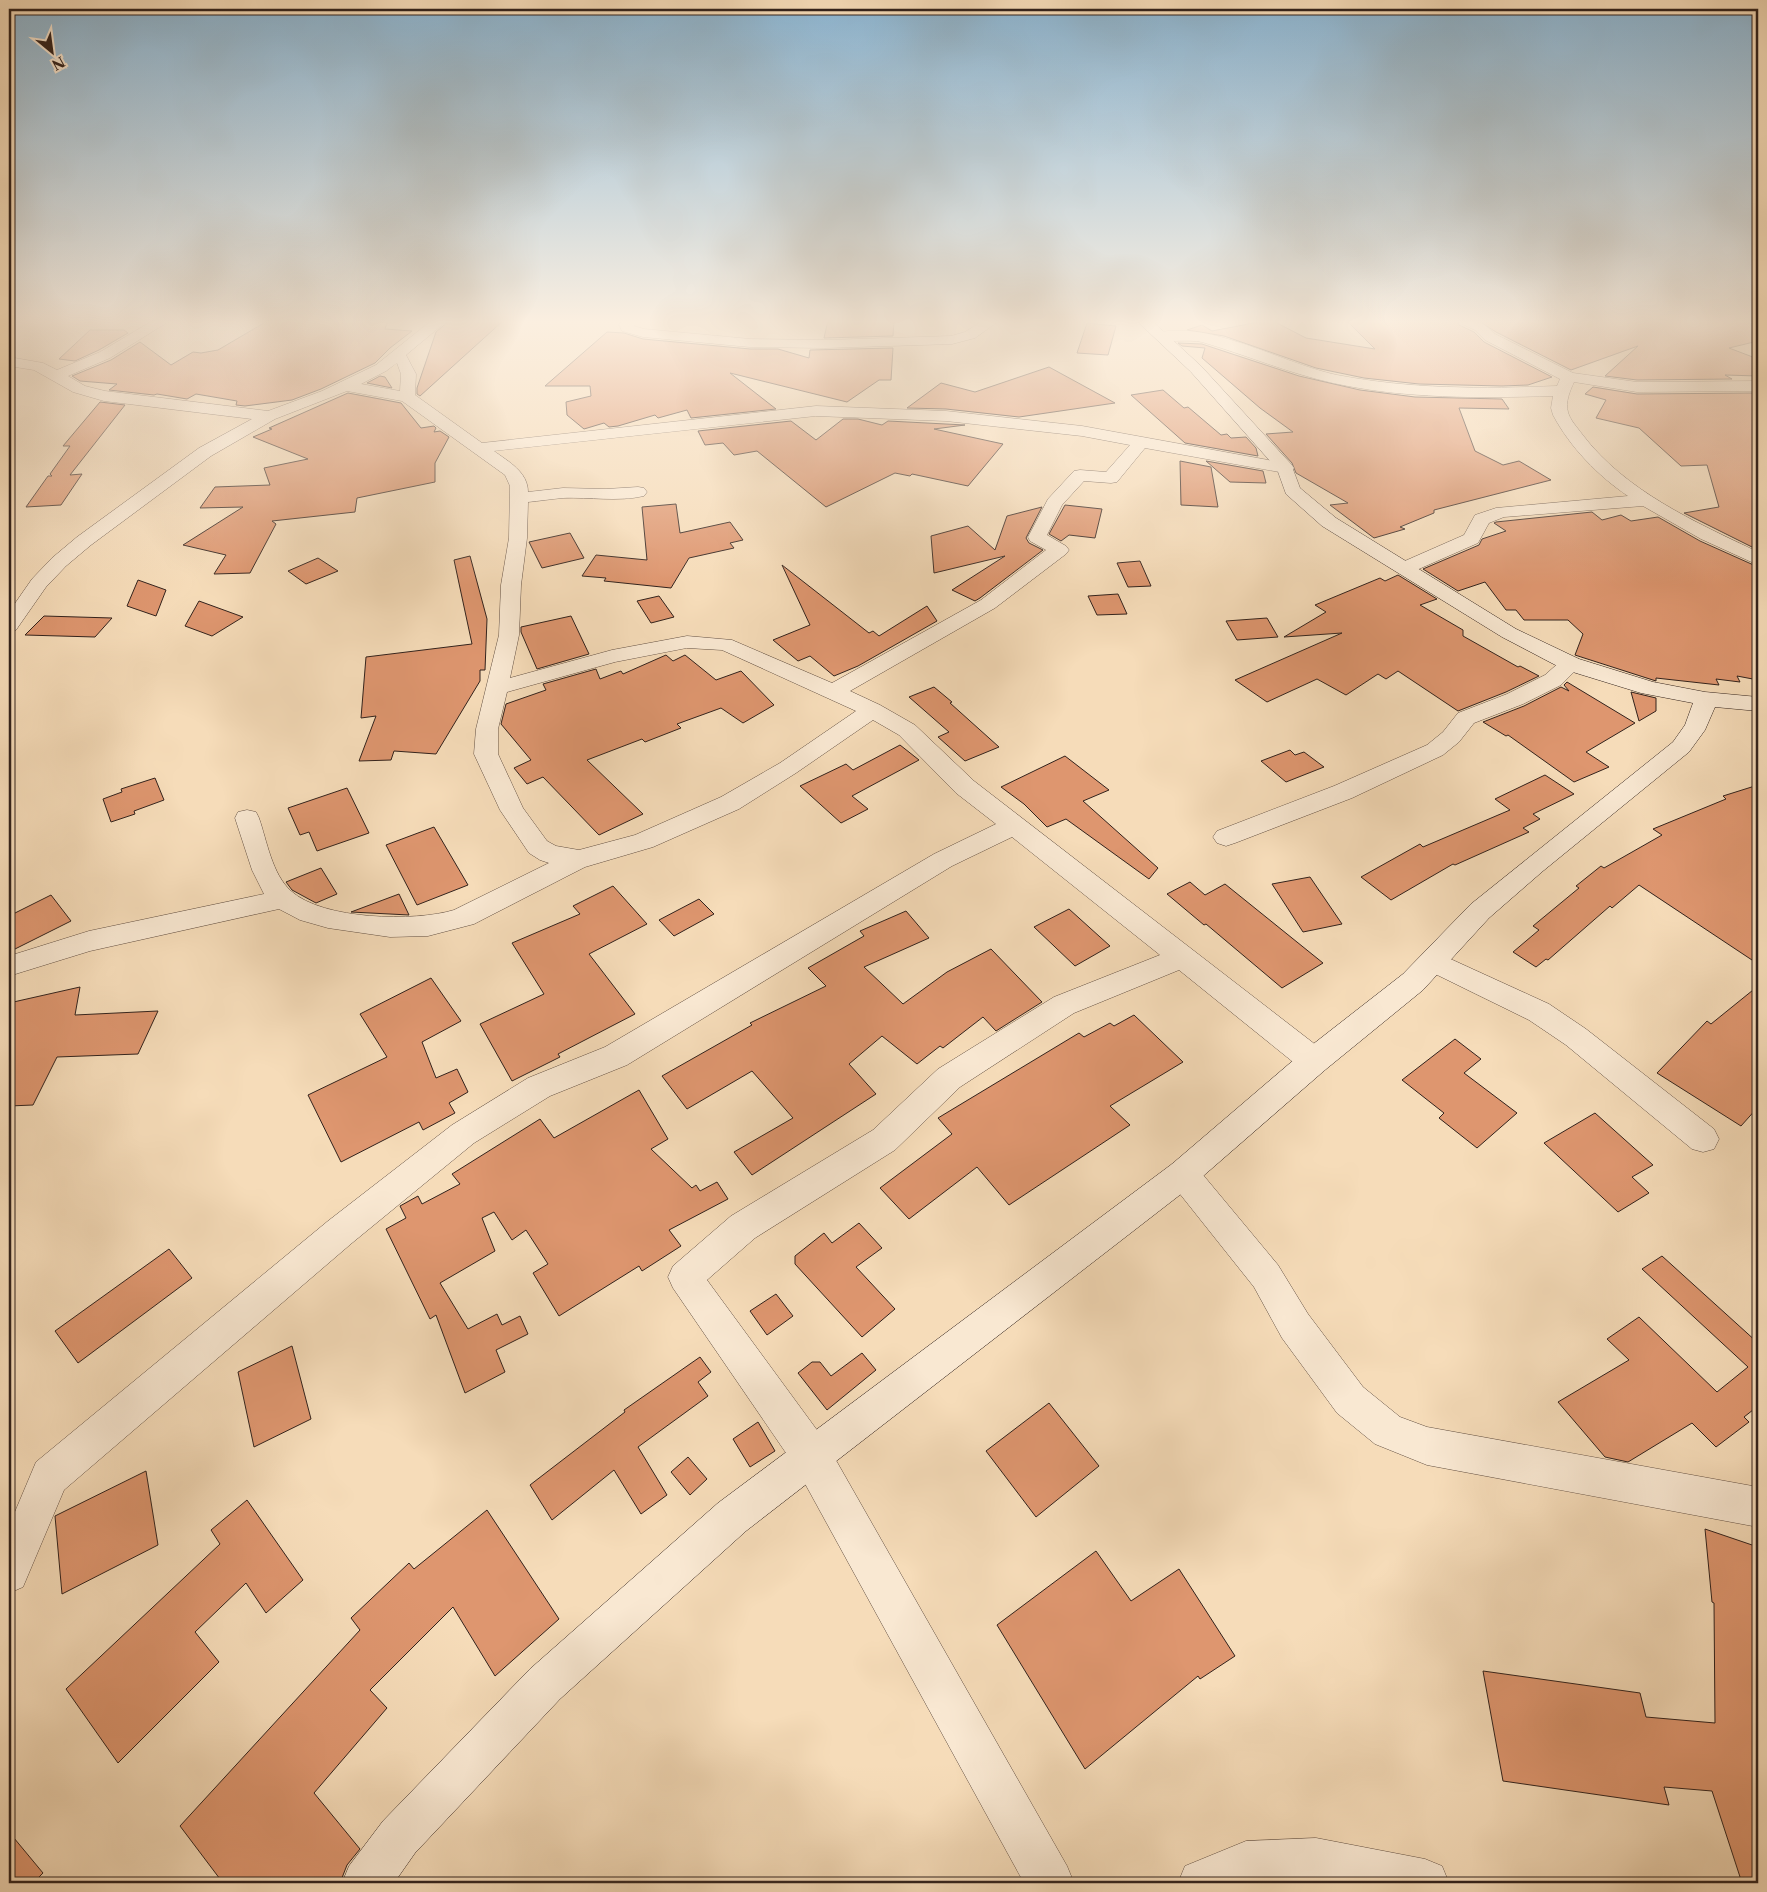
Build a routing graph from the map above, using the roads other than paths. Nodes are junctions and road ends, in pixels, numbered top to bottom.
1 (205, 408) edge
2 (289, 408) edge
3 (424, 408) edge
4 (1231, 408) edge
5 (1560, 408) edge
6 (269, 416) junction
7 (1141, 442) junction
8 (480, 448) junction
9 (1285, 468) junction
10 (638, 492) dead end
11 (519, 498) junction
12 (1647, 500) junction
13 (1758, 559) edge
14 (1405, 568) junction
15 (9, 626) edge
16 (1571, 664) junction
17 (497, 688) junction
18 (834, 693) junction
19 (1704, 699) junction
20 (1758, 704) edge
21 (872, 710) junction
22 (247, 818) dead end
23 (1014, 826) junction
24 (1226, 837) dead end
25 (579, 859) junction
26 (284, 899) junction
27 (1184, 957) junction
28 (1433, 961) junction
29 (9, 966) edge
30 (1314, 1061) junction
31 (1703, 1139) dead end
32 (1183, 1174) junction
33 (811, 1455) junction
34 (1758, 1507) edge
35 (9, 1573) edge
36 (366, 1883) edge
37 (1050, 1883) edge
38 (1202, 1883) edge
39 (1425, 1883) edge

1 - 6 street
2 - 6 street
3 - 8 street
4 - 9 street
5 - 12 street
6 - 15 street
7 - 8 street
7 - 9 street
7 - 18 street
8 - 11 street
9 - 14 street
10 - 11 street
11 - 17 street
12 - 13 street
12 - 14 street
14 - 16 street
16 - 19 street
16 - 24 street
17 - 18 street
17 - 25 street
18 - 21 street
19 - 20 street
19 - 28 street
21 - 23 street
21 - 25 street
22 - 26 street
23 - 27 street
23 - 35 street
25 - 26 street
26 - 29 street
27 - 30 street
27 - 33 street
28 - 30 street
28 - 31 street
30 - 32 street
32 - 33 street
32 - 34 street
33 - 36 street
33 - 37 street
38 - 39 street

